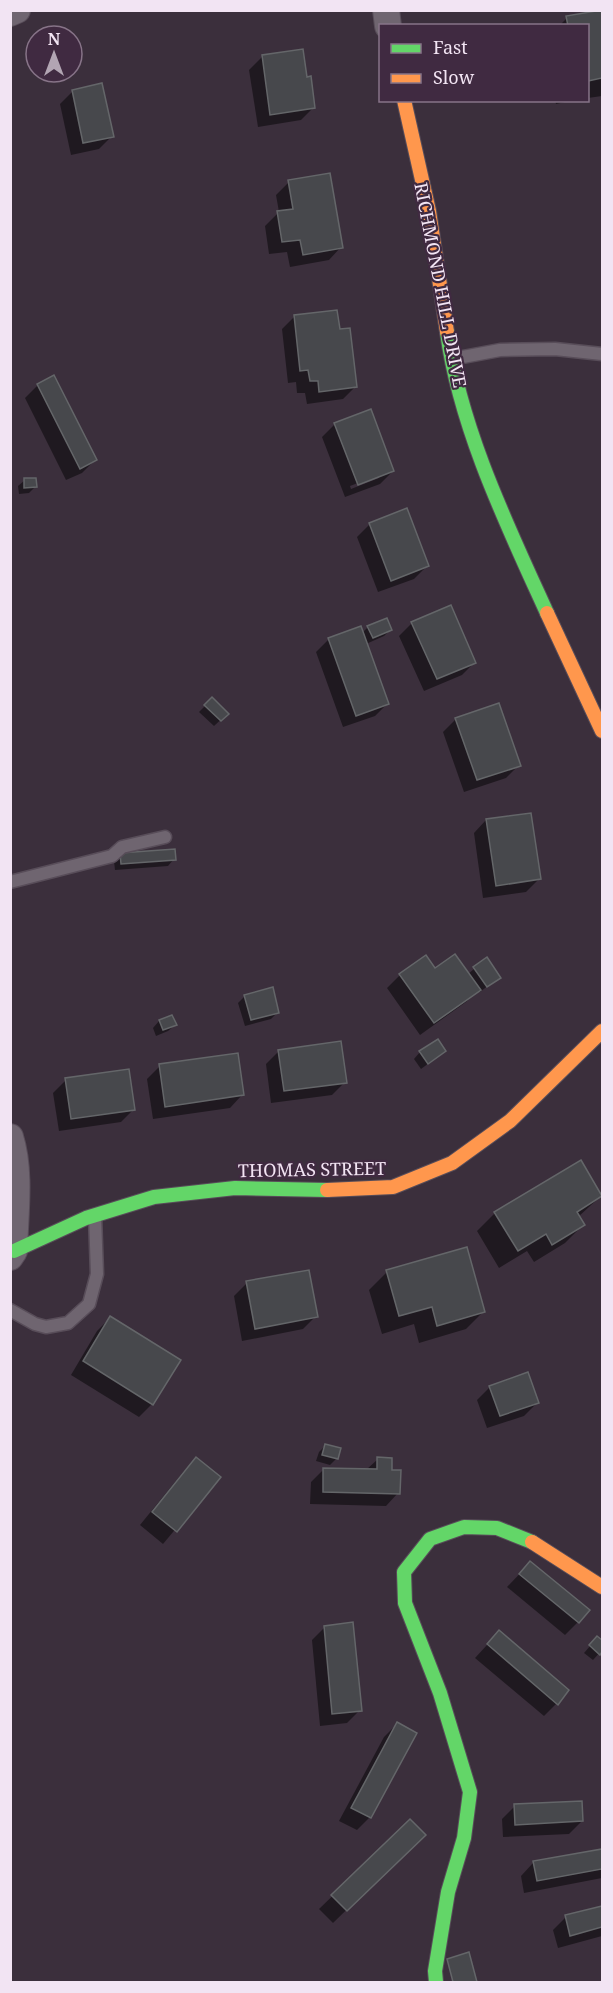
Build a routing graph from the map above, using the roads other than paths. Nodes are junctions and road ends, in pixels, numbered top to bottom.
1 (17, 10) edge
2 (10, 12) edge
3 (404, 102) edge
4 (603, 354) edge
5 (451, 359) junction
6 (599, 712) edge
7 (603, 731) edge
8 (165, 837) dead end
9 (10, 882) edge
10 (603, 1032) edge
11 (10, 1137) edge
12 (94, 1216) junction
13 (12, 1254) edge
14 (10, 1310) edge
15 (603, 1587) edge
16 (436, 1983) edge

1 - 2 street
3 - 5 street, RICHMOND HILL DRIVE
4 - 5 lane
5 - 6 street, RICHMOND HILL DRIVE
6 - 7 street, RICHMOND HILL DRIVE
8 - 9 lane
10 - 12 street, THOMAS STREET
11 - 13 street
12 - 13 street, THOMAS STREET
12 - 14 lane
15 - 16 street

